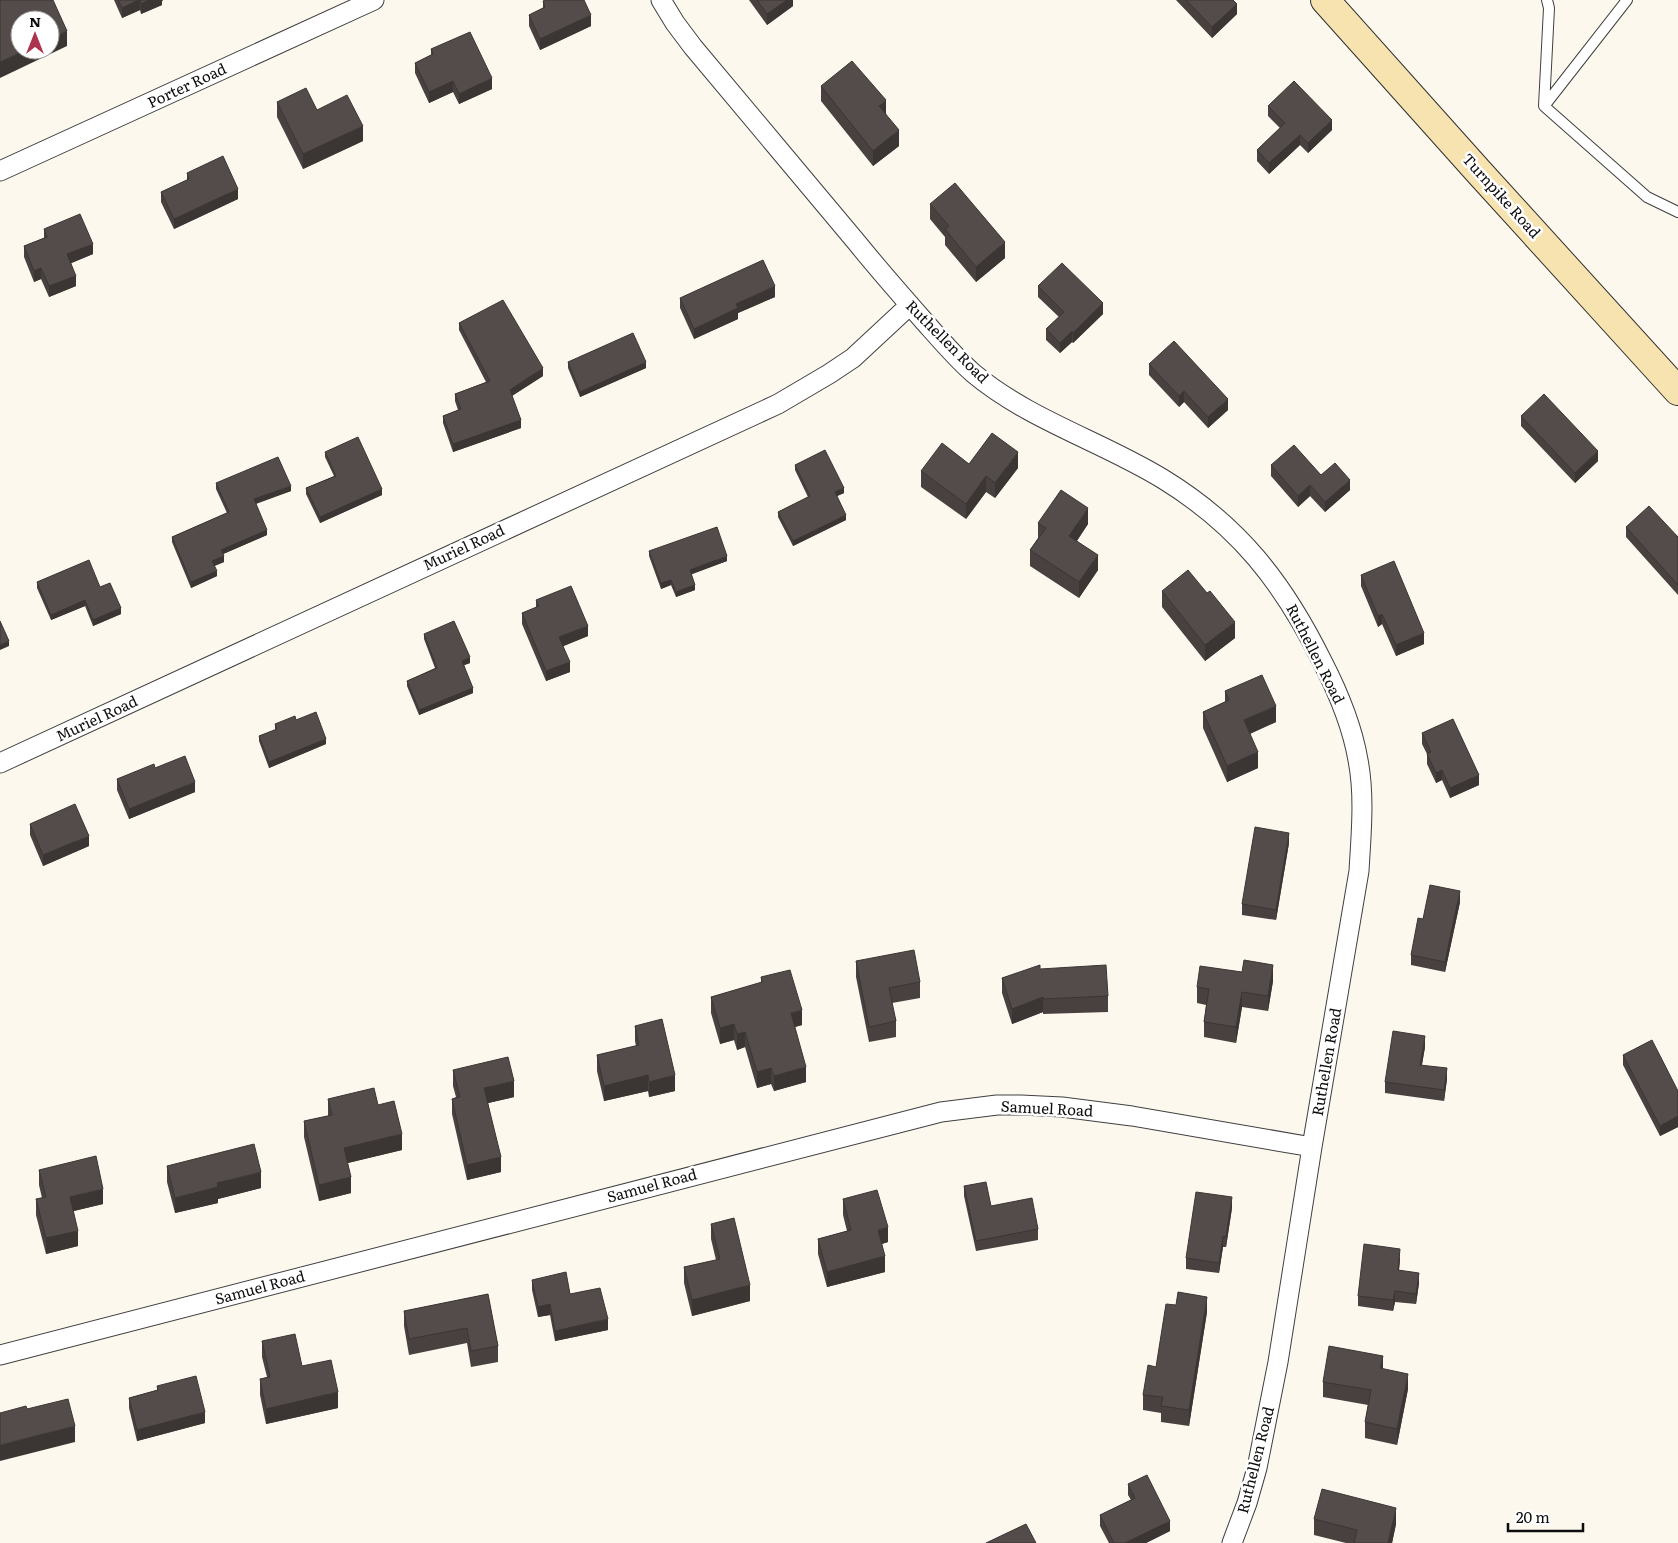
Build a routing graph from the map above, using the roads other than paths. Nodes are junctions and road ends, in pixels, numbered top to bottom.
1 (374, 0) edge
2 (660, 0) edge
3 (1326, 0) edge
4 (1547, 0) edge
5 (1628, 0) edge
6 (1544, 106) junction
7 (0, 171) edge
8 (1678, 212) edge
9 (910, 305) junction
10 (1678, 391) edge
11 (0, 763) edge
12 (1312, 1147) junction
13 (0, 1355) edge
14 (1232, 1543) edge

1 - 7 street, Porter Road
2 - 9 street, Ruthellen Road
3 - 10 main road, Turnpike Road
4 - 6 lane
5 - 6 lane
6 - 8 lane
9 - 11 street, Muriel Road
9 - 12 street, Ruthellen Road
12 - 13 street, Samuel Road
12 - 14 street, Ruthellen Road

